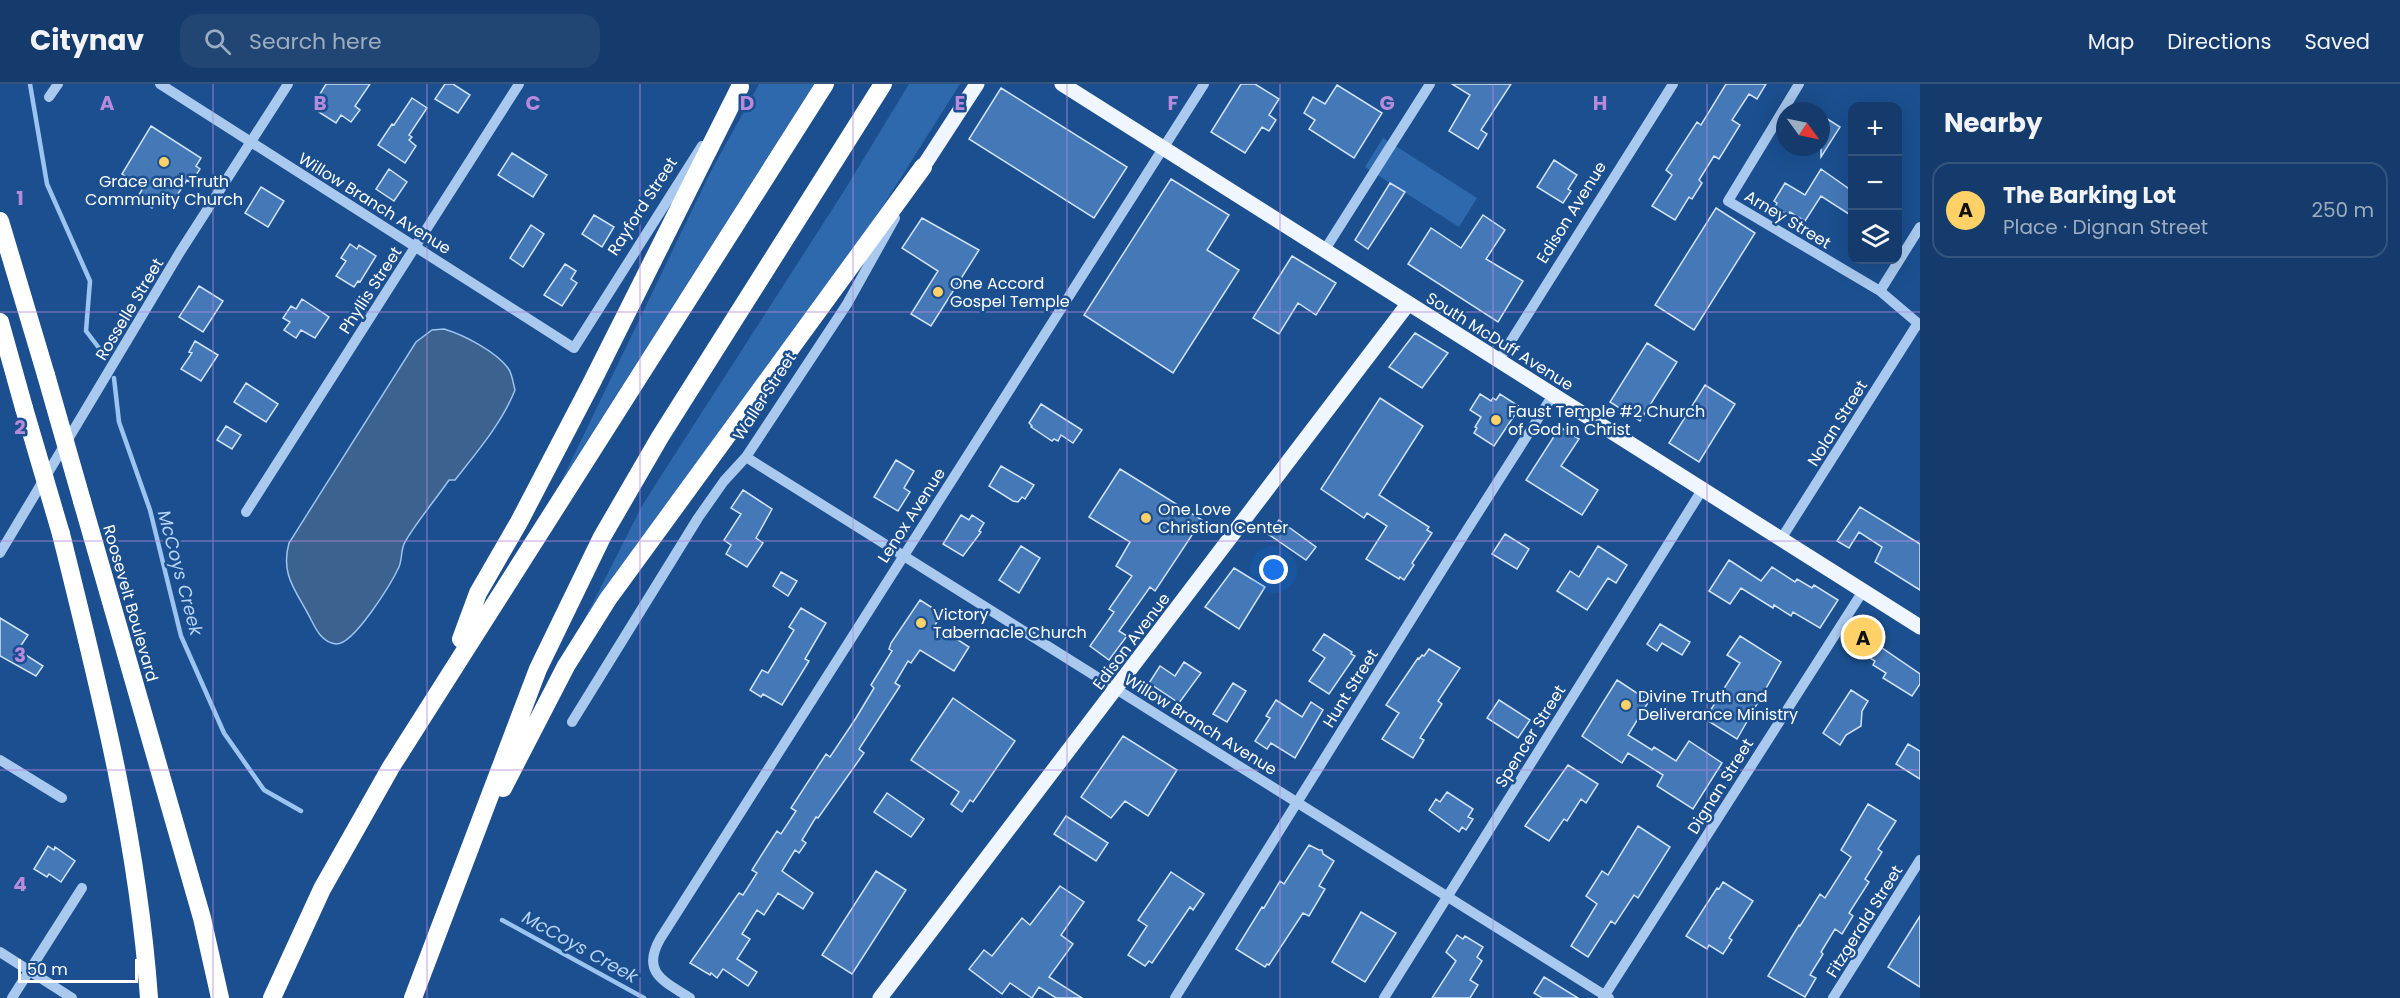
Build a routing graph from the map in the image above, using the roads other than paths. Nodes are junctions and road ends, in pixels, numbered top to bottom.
1 (58, 84) edge
2 (160, 84) edge
3 (288, 84) edge
4 (519, 84) edge
5 (825, 84) edge
6 (883, 84) edge
7 (977, 84) edge
8 (1062, 84) edge
9 (1203, 84) edge
10 (1430, 84) edge
11 (1673, 84) edge
12 (1799, 84) edge
13 (741, 85) edge
14 (49, 97) dead end
15 (251, 142) junction
16 (1162, 148) junction
17 (923, 168) junction
18 (0, 221) edge
19 (1920, 227) edge
20 (416, 247) junction
21 (1324, 251) junction
22 (1880, 291) junction
23 (1408, 304) junction
24 (0, 322) edge
25 (1919, 324) edge
26 (574, 348) joint
27 (1499, 360) junction
28 (1553, 395) junction
29 (746, 457) junction
30 (1702, 490) junction
31 (246, 512) dead end
32 (1780, 539) junction
33 (0, 553) edge
34 (903, 556) junction
35 (1863, 591) junction
36 (1920, 627) edge
37 (449, 671) junction
38 (1116, 689) junction
39 (572, 722) dead end
40 (0, 760) edge
41 (62, 798) dead end
42 (1297, 802) junction
43 (1920, 860) edge
44 (455, 886) junction
45 (82, 888) dead end
46 (1447, 896) junction
47 (0, 952) edge
48 (30, 971) junction
49 (1606, 997) edge
50 (12, 998) edge
51 (72, 998) edge
52 (148, 998) edge
53 (220, 998) edge
54 (272, 998) edge
55 (413, 998) edge
56 (690, 998) edge
57 (880, 998) edge
58 (1175, 998) edge
59 (1384, 998) edge
60 (1833, 998) edge

1 - 14 street
2 - 15 street, Willow Branch Avenue
3 - 15 street, Rosselle Street
4 - 20 street, Phyllis Street
5 - 37 highway
6 - 44 highway
7 - 17 main road, Waller Street
8 - 16 main road, South McDuff Avenue
9 - 16 street, Lenox Avenue
10 - 21 street
11 - 27 street, Edison Avenue
12 - 22 street, Arney Street
13 - 26 street, Rayford Street
13 - 37 highway
15 - 20 street, Willow Branch Avenue
15 - 33 street, Rosselle Street
16 - 21 main road, South McDuff Avenue
16 - 34 street, Lenox Avenue
17 - 29 street, Waller Street
17 - 44 highway
18 - 53 highway, Roosevelt Boulevard, bridge
19 - 22 street
20 - 26 street, Willow Branch Avenue
20 - 31 street, Phyllis Street
21 - 23 main road, South McDuff Avenue
22 - 25 street, Arney Street
23 - 27 main road, South McDuff Avenue
23 - 38 main road, Edison Avenue
24 - 52 highway, bridge
25 - 32 street, Nolan Street
27 - 28 main road, South McDuff Avenue
28 - 30 main road, South McDuff Avenue
28 - 42 street, Hunt Street
29 - 34 street, Willow Branch Avenue
29 - 39 street, Waller Street
30 - 32 main road, South McDuff Avenue
30 - 46 street, Spencer Street
32 - 35 main road, South McDuff Avenue
34 - 38 street, Willow Branch Avenue
34 - 56 street, Lenox Avenue
35 - 36 main road, South McDuff Avenue
35 - 49 street, Dignan Street
37 - 54 highway
38 - 42 street, Willow Branch Avenue
38 - 57 main road, Edison Avenue
40 - 41 street
42 - 46 street, Willow Branch Avenue
42 - 58 street, Hunt Street
43 - 60 street, Fitzgerald Street
44 - 55 highway
45 - 48 street
46 - 49 street, Willow Branch Avenue
46 - 59 street, Spencer Street
47 - 48 street
48 - 50 street
48 - 51 street

